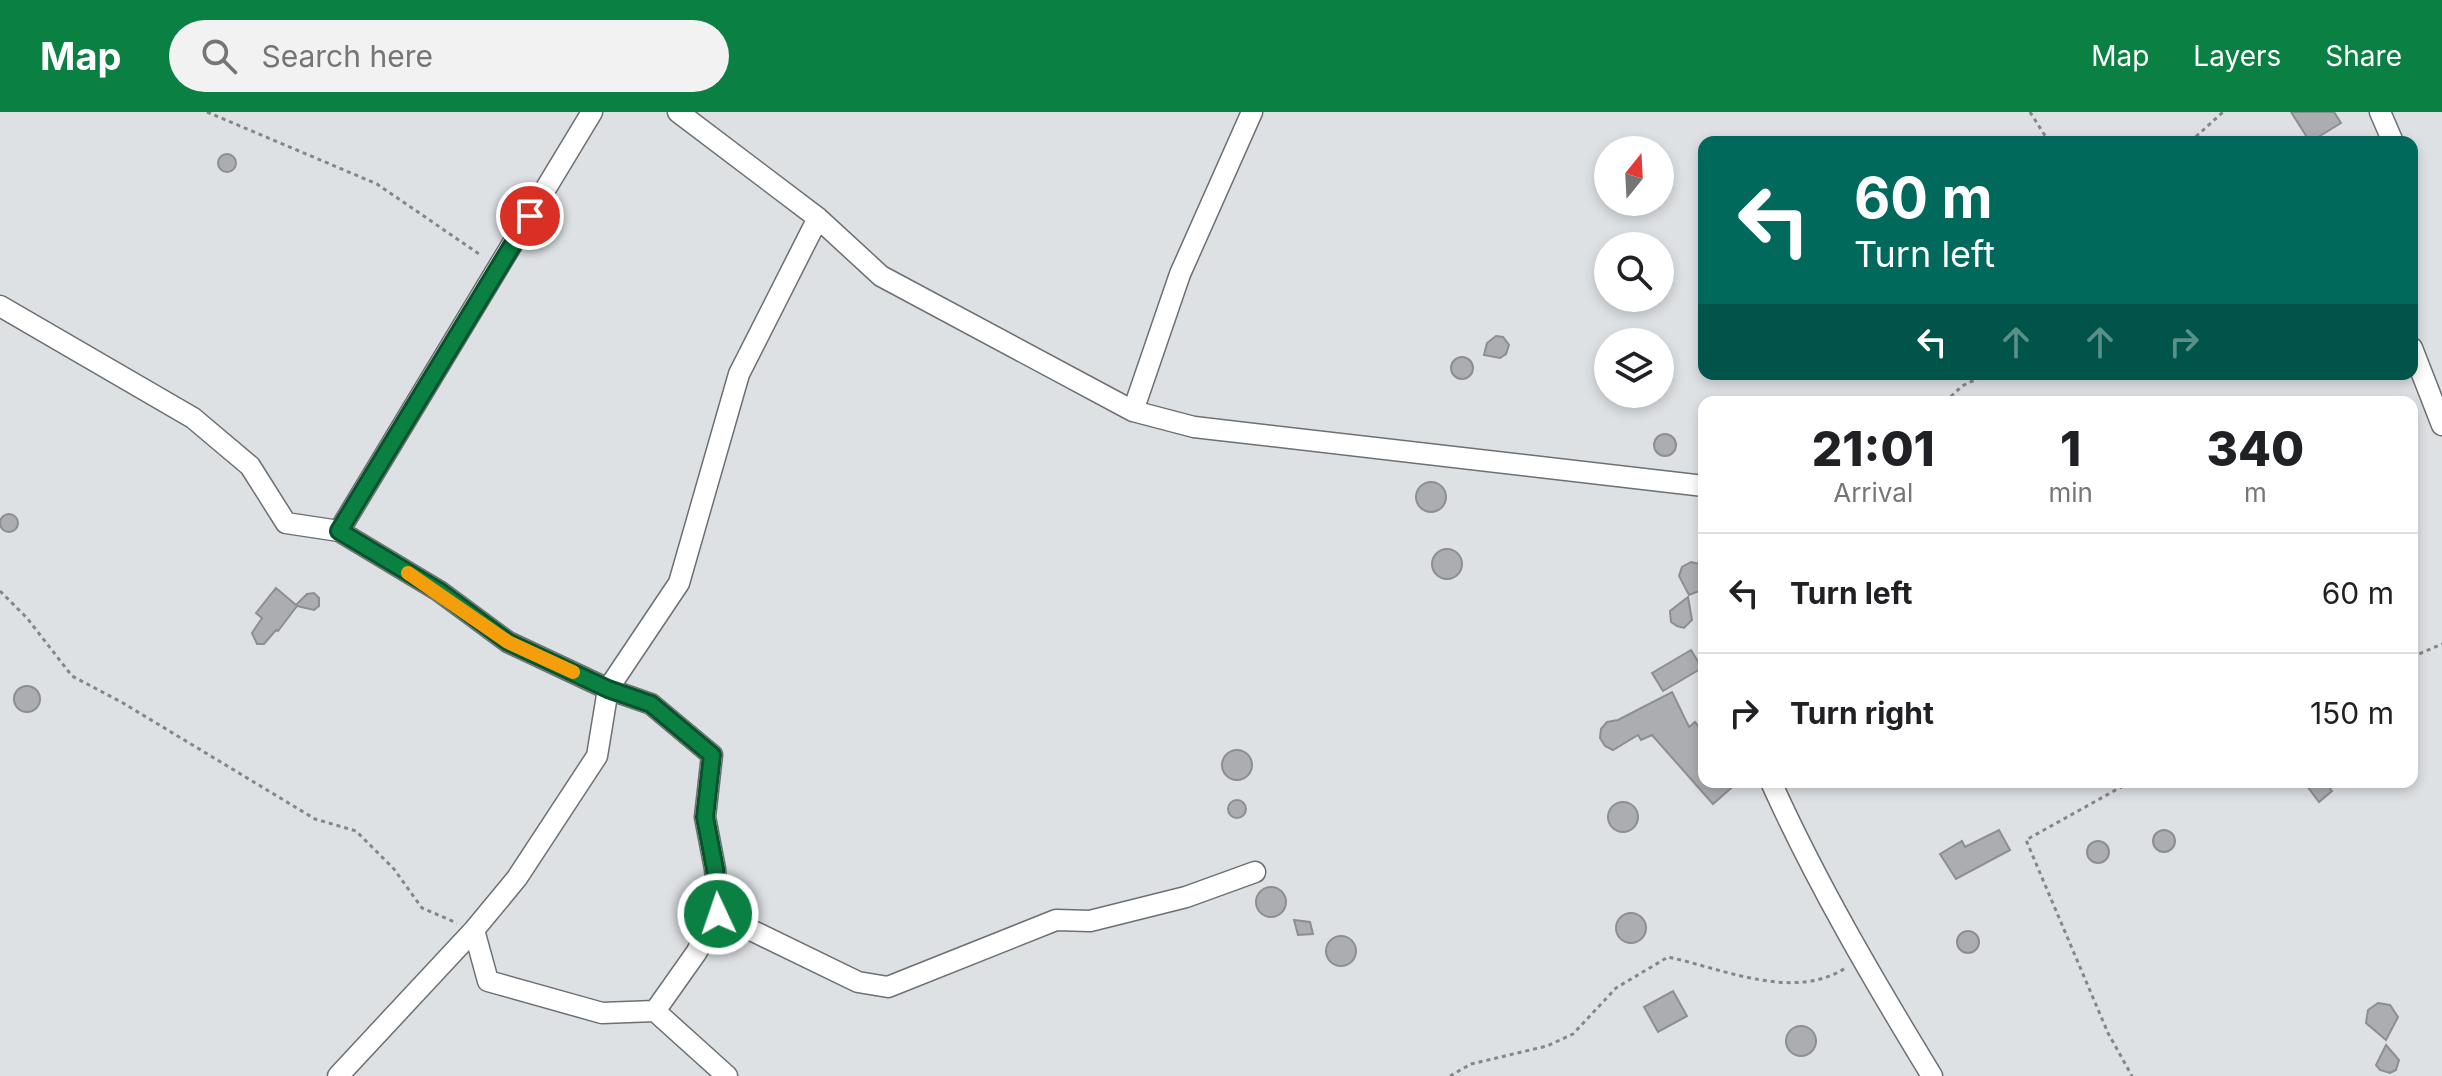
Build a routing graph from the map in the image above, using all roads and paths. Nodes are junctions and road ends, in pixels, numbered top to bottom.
1 (207, 112) edge
2 (592, 112) edge
3 (678, 112) edge
4 (1252, 112) edge
5 (2030, 112) edge
6 (2223, 112) edge
7 (2380, 112) edge
8 (2045, 136) edge
9 (2197, 136) edge
10 (2390, 136) edge
11 (818, 218) junction
12 (499, 267) junction
13 (0, 306) edge
14 (2418, 363) edge
15 (1974, 380) edge
16 (1951, 396) edge
17 (1133, 411) junction
18 (2442, 425) edge
19 (1698, 485) edge
20 (339, 531) junction
21 (0, 591) edge
22 (2442, 644) edge
23 (2418, 654) edge
24 (608, 689) junction
25 (1774, 788) edge
26 (2119, 788) edge
27 (1255, 872) dead end
28 (718, 914) junction
29 (474, 930) junction
30 (1862, 956) junction
31 (655, 1011) junction
32 (338, 1076) edge
33 (727, 1076) edge
34 (1450, 1076) edge
35 (1932, 1076) edge
36 (2132, 1076) edge

1 - 12 path
2 - 12 street
3 - 11 street
4 - 17 street
5 - 8 path
6 - 9 path
7 - 10 street
11 - 17 street
11 - 24 street
12 - 20 street
13 - 20 street
14 - 18 street
15 - 16 path
17 - 19 street
20 - 24 street
21 - 29 path
22 - 23 path
24 - 28 street
24 - 29 street
25 - 30 street
26 - 36 path
27 - 28 street
28 - 31 street
29 - 31 street
29 - 32 street
30 - 34 path
30 - 35 street
31 - 33 street

